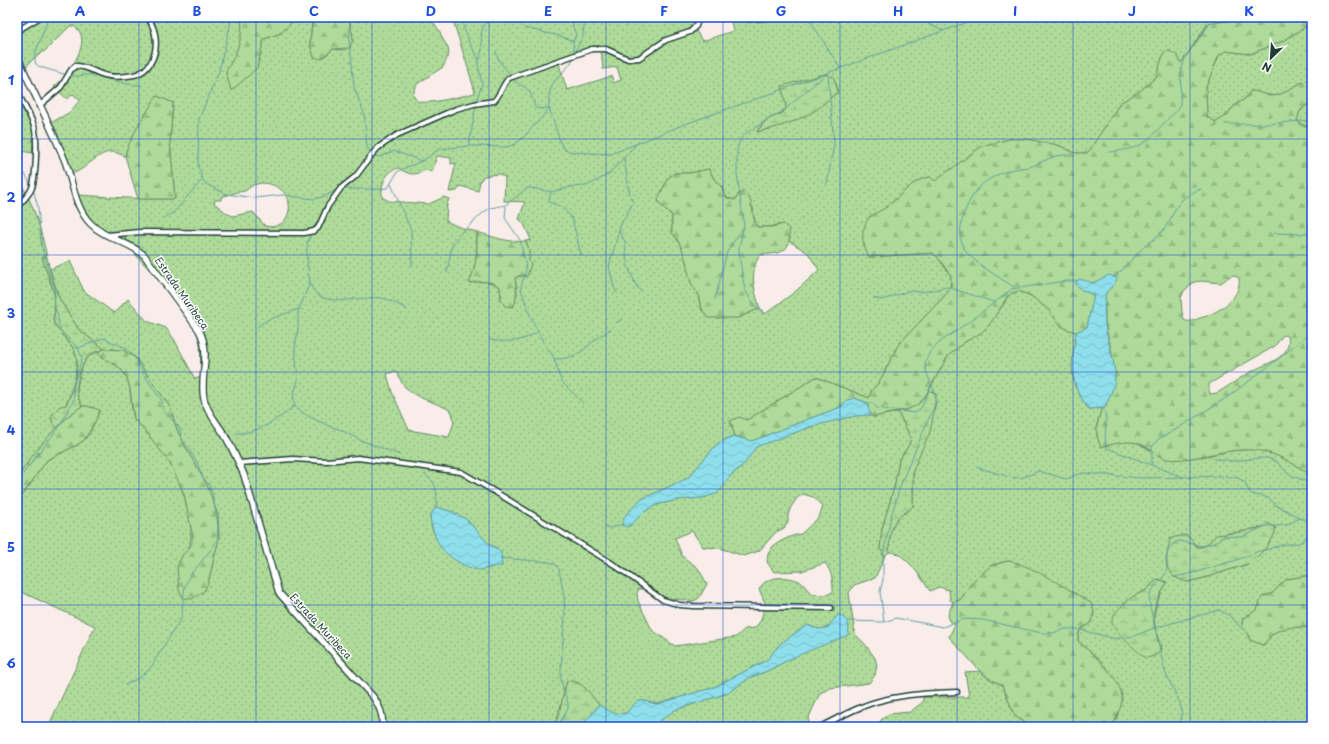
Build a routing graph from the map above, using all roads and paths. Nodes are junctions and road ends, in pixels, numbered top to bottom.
1 (40, 17) edge
2 (147, 17) edge
3 (699, 17) edge
4 (742, 17) edge
5 (775, 17) edge
6 (17, 31) edge
7 (17, 56) edge
8 (17, 90) edge
9 (39, 106) junction
10 (17, 207) edge
11 (106, 235) junction
12 (239, 463) junction
13 (831, 608) dead end
14 (957, 692) dead end
15 (17, 723) edge
16 (24, 727) edge
17 (382, 727) edge
18 (820, 727) edge

1 - 6 street
2 - 9 street
3 - 11 street
4 - 5 street
7 - 9 street, Estrada Muribeca
8 - 10 street
9 - 11 street, Estrada Muribeca
11 - 12 street, Estrada Muribeca
12 - 13 street
12 - 17 street, Estrada Muribeca
14 - 18 street
15 - 16 street

